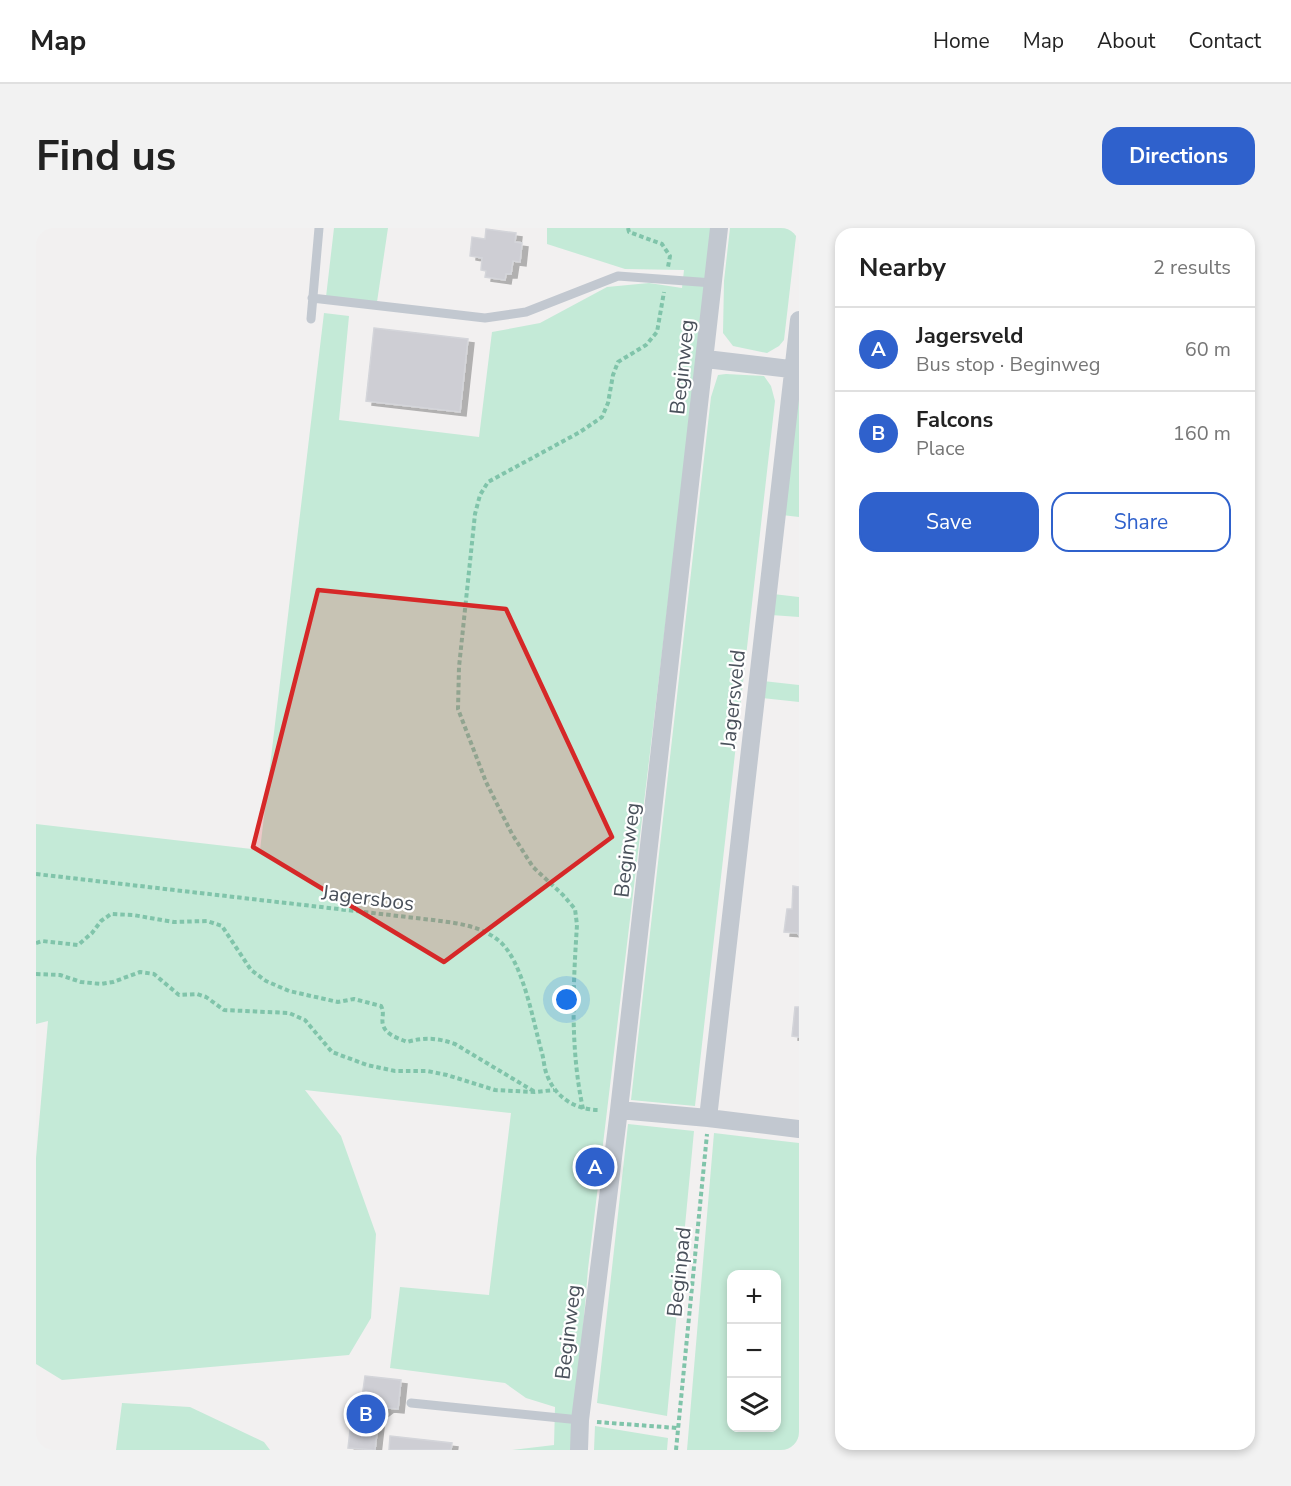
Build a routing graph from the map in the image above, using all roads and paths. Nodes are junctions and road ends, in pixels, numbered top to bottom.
1 (319, 228) edge
2 (628, 228) edge
3 (719, 228) edge
4 (667, 280) junction
5 (713, 283) junction
6 (312, 298) junction
7 (310, 319) dead end
8 (799, 320) edge
9 (706, 359) junction
10 (796, 369) edge
11 (36, 874) edge
12 (36, 943) edge
13 (36, 974) edge
14 (554, 1089) junction
15 (535, 1092) junction
16 (619, 1110) junction
17 (708, 1118) junction
18 (799, 1130) edge
19 (411, 1403) dead end
20 (580, 1420) junction
21 (677, 1428) junction
22 (579, 1450) edge
23 (676, 1450) edge

1 - 6 lane
2 - 4 path
3 - 5 street, Beginweg
4 - 5 lane
4 - 6 lane
4 - 14 path
5 - 9 street, Beginweg
6 - 7 lane
8 - 10 street, Jagersveld
9 - 10 street
9 - 16 street, Beginweg
10 - 17 street, Jagersveld
11 - 14 path, Jagersbos
12 - 15 path
13 - 15 path
14 - 15 path
16 - 17 street
16 - 20 street, Beginweg
17 - 18 street
17 - 21 path, Beginpad
19 - 20 lane
20 - 21 path
20 - 22 street, Beginweg
21 - 23 path, Beginpad

